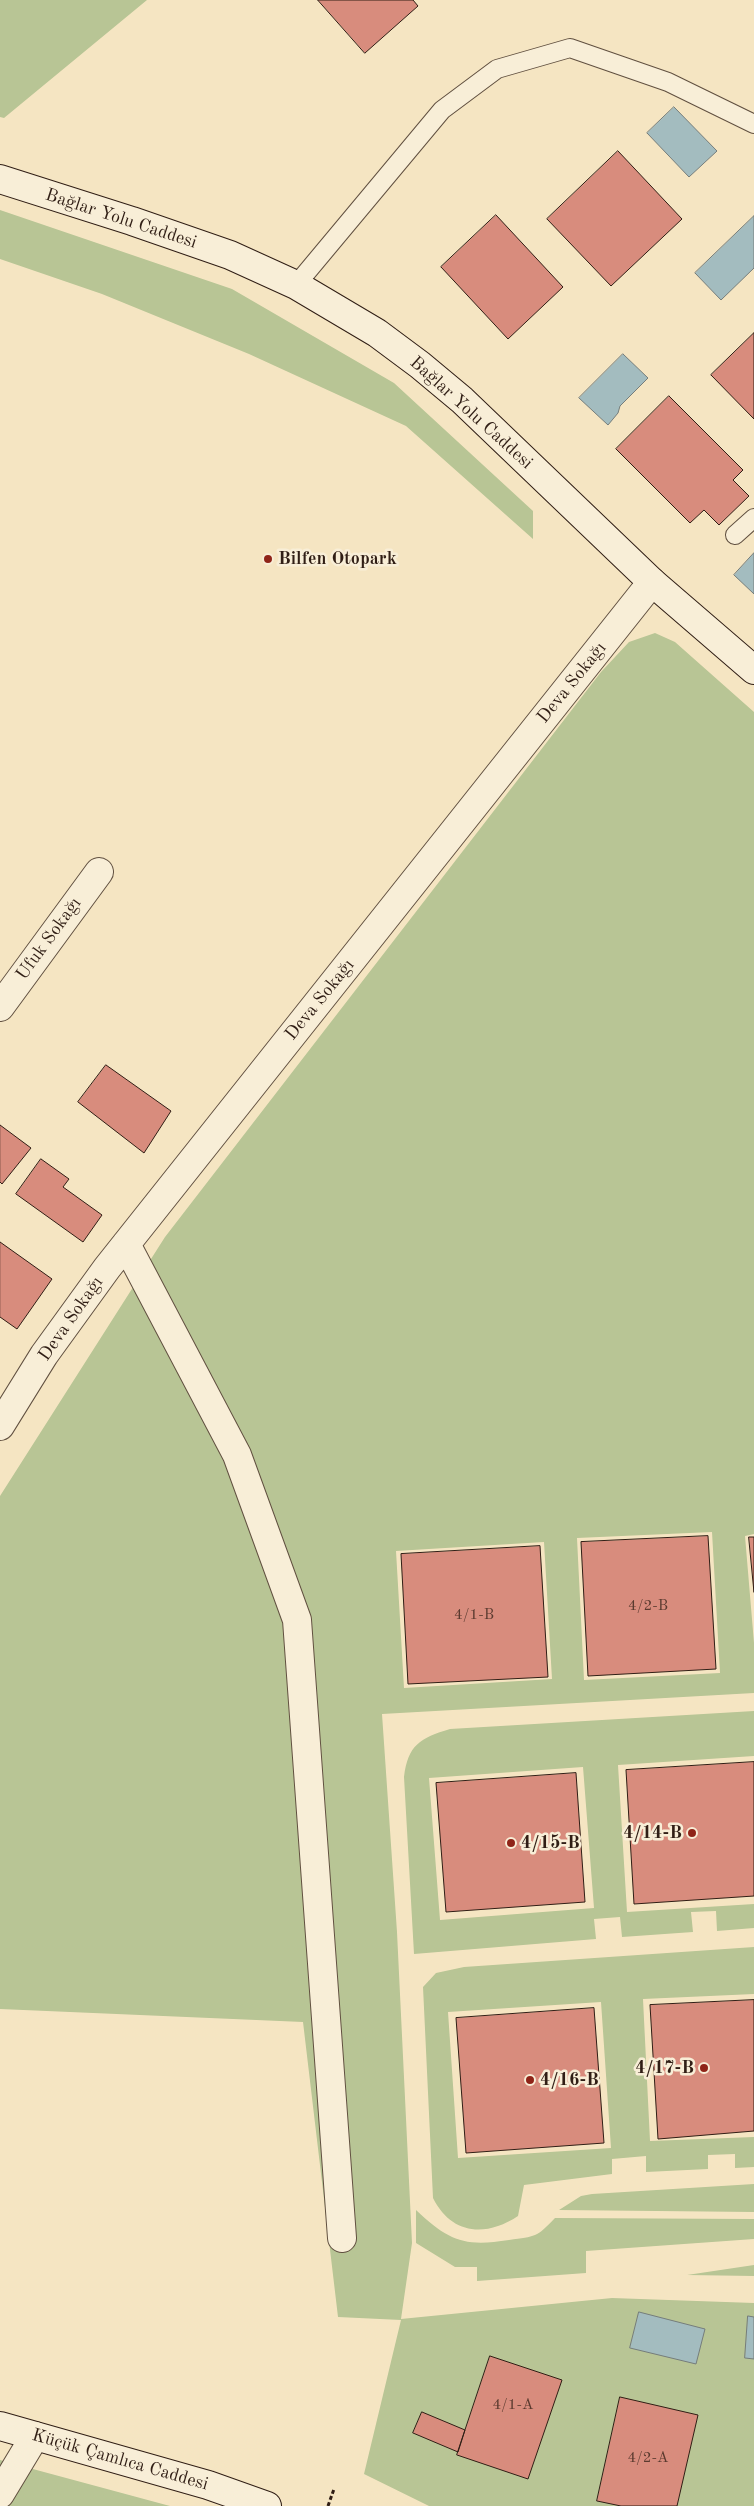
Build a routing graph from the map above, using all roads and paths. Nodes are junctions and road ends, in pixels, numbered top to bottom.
1 (754, 124) edge
2 (0, 179) edge
3 (296, 284) junction
4 (754, 518) edge
5 (736, 535) dead end
6 (652, 582) junction
7 (754, 670) edge
8 (99, 872) dead end
9 (0, 1007) edge
10 (126, 1244) junction
11 (0, 1426) edge
12 (342, 2238) dead end
13 (0, 2426) edge
14 (35, 2436) junction
15 (334, 2488) dead end
16 (0, 2494) edge
17 (267, 2506) edge
18 (328, 2506) edge

1 - 3 lane
2 - 3 street, Bağlar Yolu Caddesi
3 - 6 street, Bağlar Yolu Caddesi
4 - 5 lane
6 - 7 street, Bağlar Yolu Caddesi
6 - 10 street, Deva Sokağı
8 - 9 street, Ufuk Sokağı
10 - 11 street, Deva Sokağı
10 - 12 street
13 - 14 street, Küçük Çamlıca Caddesi
14 - 16 street
14 - 17 street, Küçük Çamlıca Caddesi
15 - 18 path

